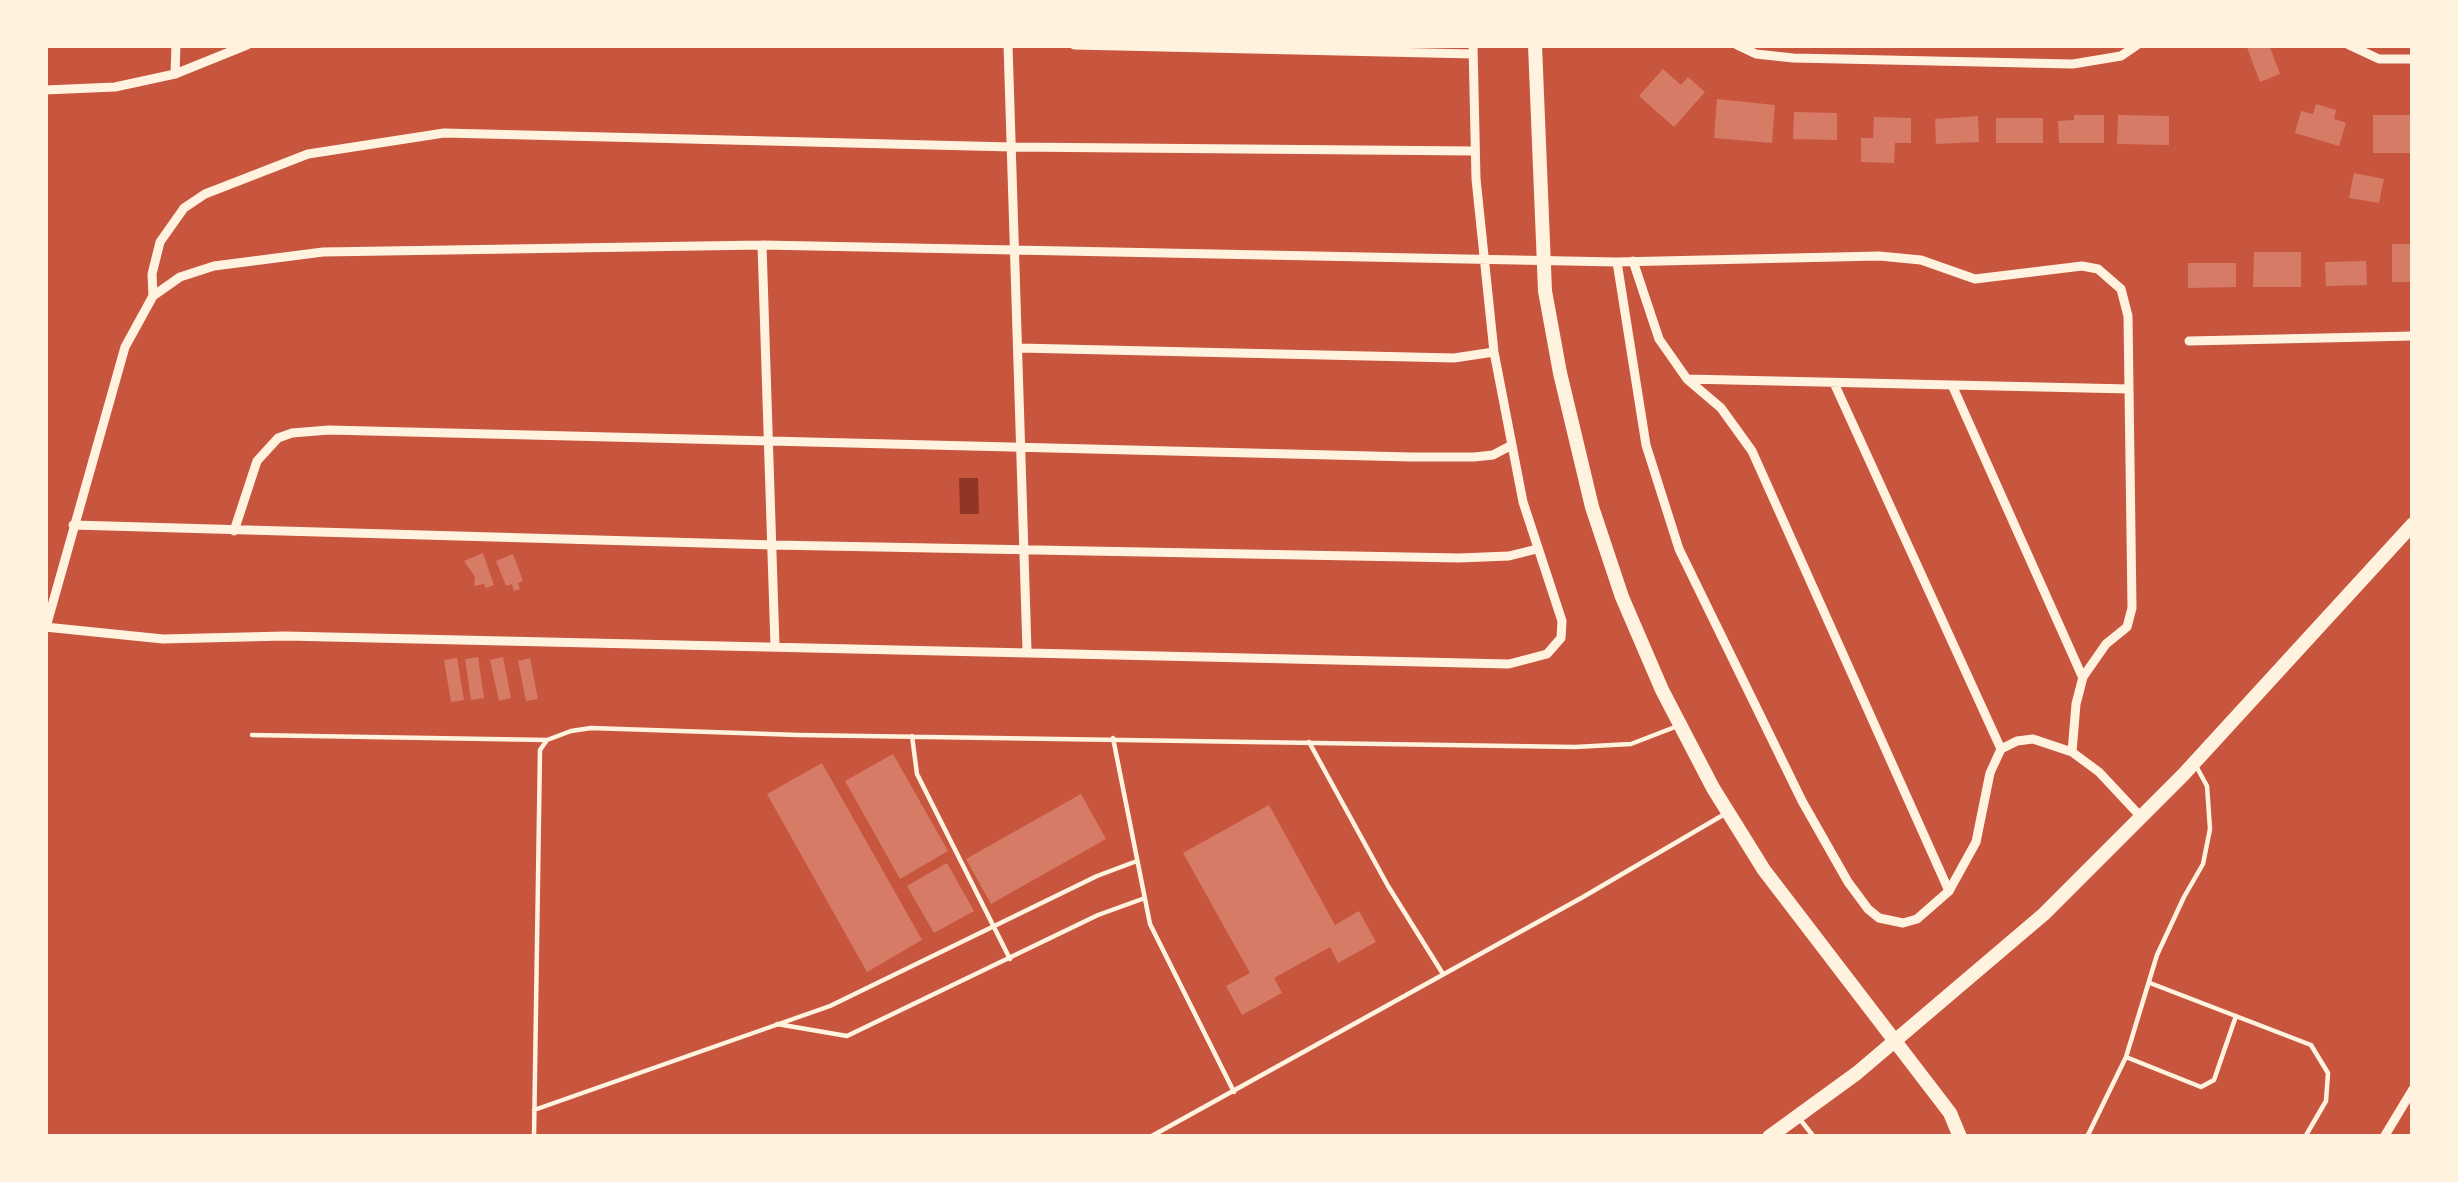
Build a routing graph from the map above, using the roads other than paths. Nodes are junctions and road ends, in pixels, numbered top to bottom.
1 (176, 45) edge
2 (248, 45) edge
3 (1008, 45) edge
4 (1074, 45) edge
5 (1535, 45) edge
6 (1737, 45) edge
7 (2138, 45) edge
8 (2349, 45) edge
9 (1473, 50) edge
10 (2413, 58) edge
11 (175, 74) junction
12 (45, 89) edge
13 (1012, 148) junction
14 (1475, 151) junction
15 (762, 245) junction
16 (1016, 249) junction
17 (1483, 260) junction
18 (1543, 260) junction
19 (1633, 261) junction
20 (1617, 262) junction
21 (153, 296) junction
22 (2413, 336) edge
23 (2189, 341) dead end
24 (1019, 348) junction
25 (1494, 352) junction
26 (1687, 379) junction
27 (1834, 382) junction
28 (1952, 386) junction
29 (2129, 389) junction
30 (771, 443) junction
31 (1510, 446) junction
32 (1022, 450) junction
33 (74, 524) junction
34 (2413, 524) edge
35 (233, 531) junction
36 (773, 545) junction
37 (1537, 549) junction
38 (1024, 550) junction
39 (45, 627) edge
40 (775, 646) junction
41 (1027, 650) junction
42 (2083, 677) junction
43 (1680, 724) junction
44 (252, 735) dead end
45 (912, 736) junction
46 (1113, 738) junction
47 (547, 740) junction
48 (1309, 742) junction
49 (2001, 749) junction
50 (2072, 752) junction
51 (2194, 763) junction
52 (1728, 812) junction
53 (2142, 818) junction
54 (1137, 861) junction
55 (1948, 891) junction
56 (1144, 898) junction
57 (993, 926) junction
58 (1010, 959) junction
59 (1443, 974) junction
60 (2150, 983) junction
61 (2236, 1016) junction
62 (777, 1024) junction
63 (1896, 1041) junction
64 (2126, 1057) junction
65 (2413, 1089) edge
66 (1234, 1092) junction
67 (534, 1110) junction
68 (1798, 1116) junction
69 (534, 1137) edge
70 (1150, 1137) edge
71 (1769, 1137) edge
72 (1814, 1137) edge
73 (1960, 1137) edge
74 (2087, 1137) edge
75 (2305, 1137) edge
76 (2384, 1137) edge

1 - 11 street
2 - 11 street
3 - 13 street
4 - 9 street
5 - 18 main road
6 - 7 street
8 - 10 street
9 - 14 street
11 - 12 street
13 - 14 street
13 - 16 street
13 - 21 street
14 - 17 street
15 - 16 street
15 - 21 street
15 - 30 street
16 - 17 street
16 - 24 street
17 - 18 street
17 - 25 street
18 - 20 street
18 - 43 main road
19 - 20 street
19 - 26 street
19 - 29 street
20 - 55 street
21 - 33 street
22 - 23 street
24 - 25 street
24 - 32 street
25 - 31 street
26 - 27 street
26 - 55 street
27 - 28 street
27 - 49 street
28 - 29 street
28 - 42 street
29 - 42 street
30 - 32 street
30 - 35 street
30 - 36 street
31 - 32 street
31 - 37 street
32 - 38 street
33 - 35 street
33 - 39 street
34 - 51 main road
35 - 36 street
36 - 38 street
36 - 40 street
37 - 38 street
37 - 41 street
38 - 41 street
39 - 40 street
40 - 41 street
42 - 50 street
43 - 48 lane
43 - 52 main road
44 - 47 lane
45 - 46 lane
45 - 47 lane
45 - 57 lane
46 - 48 lane
46 - 54 lane
47 - 67 lane
48 - 59 lane
49 - 50 street
49 - 55 street
50 - 53 street
51 - 53 main road
51 - 60 lane
52 - 59 lane
52 - 63 main road
53 - 63 main road
54 - 56 lane
54 - 57 lane
56 - 58 lane
56 - 66 lane
57 - 58 lane
57 - 62 lane
58 - 62 lane
59 - 66 lane
60 - 61 lane
60 - 64 lane
61 - 64 lane
61 - 75 lane
62 - 67 lane
63 - 68 main road
63 - 73 main road
64 - 74 lane
65 - 76 street
66 - 70 lane
67 - 69 lane
68 - 71 main road
68 - 72 lane

